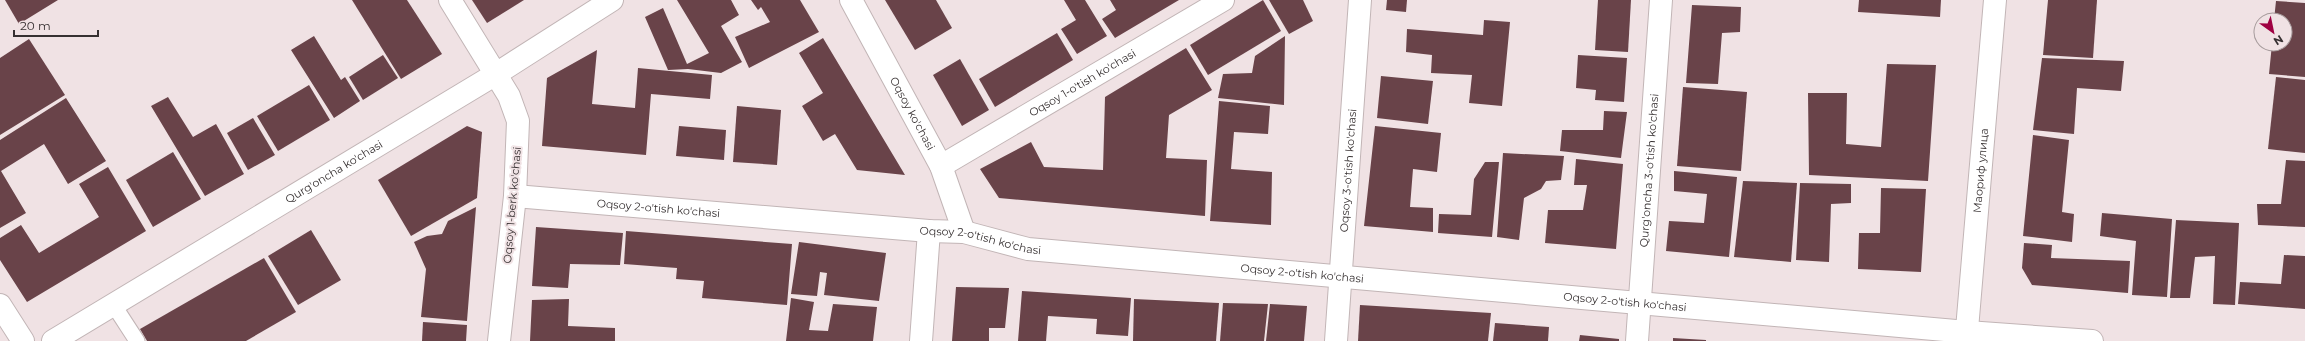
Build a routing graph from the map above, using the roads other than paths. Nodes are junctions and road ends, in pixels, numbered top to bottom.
1 (450, 0) edge
2 (612, 0) edge
3 (851, 0) edge
4 (1223, 0) edge
5 (1360, 0) edge
6 (1661, 0) edge
7 (1995, 0) edge
8 (496, 74) junction
9 (941, 166) junction
10 (515, 196) junction
11 (929, 231) junction
12 (964, 232) junction
13 (1341, 277) junction
14 (1640, 303) junction
15 (113, 304) junction
16 (0, 305) edge
17 (1966, 336) edge
18 (23, 341) edge
19 (53, 341) edge
20 (137, 341) edge
21 (499, 341) edge
22 (921, 341) edge
23 (1336, 341) edge
24 (1637, 341) edge
25 (2092, 341) edge

1 - 8 street
2 - 8 street, Qurg'oncha ko'chasi
3 - 9 street, Oqsoy ko'chasi
4 - 9 street, Oqsoy 1-o'tish ko'chasi
5 - 13 street, Oqsoy 3-o'tish ko'chasi
6 - 14 street, Qurg'oncha 3-o'tish ko'chasi
7 - 17 street, Маориф улица
8 - 10 street, Oqsoy 1-berk ko'chasi
8 - 15 street, Qurg'oncha ko'chasi
9 - 12 street, Oqsoy ko'chasi
10 - 11 street, Oqsoy 2-o'tish ko'chasi
10 - 21 street, Oqsoy 1-berk ko'chasi
11 - 12 street, Oqsoy 2-o'tish ko'chasi
11 - 22 street
12 - 13 street, Oqsoy 2-o'tish ko'chasi
13 - 14 street, Oqsoy 2-o'tish ko'chasi
13 - 23 street, Oqsoy 3-o'tish ko'chasi
14 - 17 street, Oqsoy 2-o'tish ko'chasi
14 - 24 street, Qurg'oncha 3-o'tish ko'chasi
15 - 19 street, Qurg'oncha ko'chasi
15 - 20 lane
16 - 18 street
17 - 25 street, Oqsoy 2-o'tish ko'chasi

